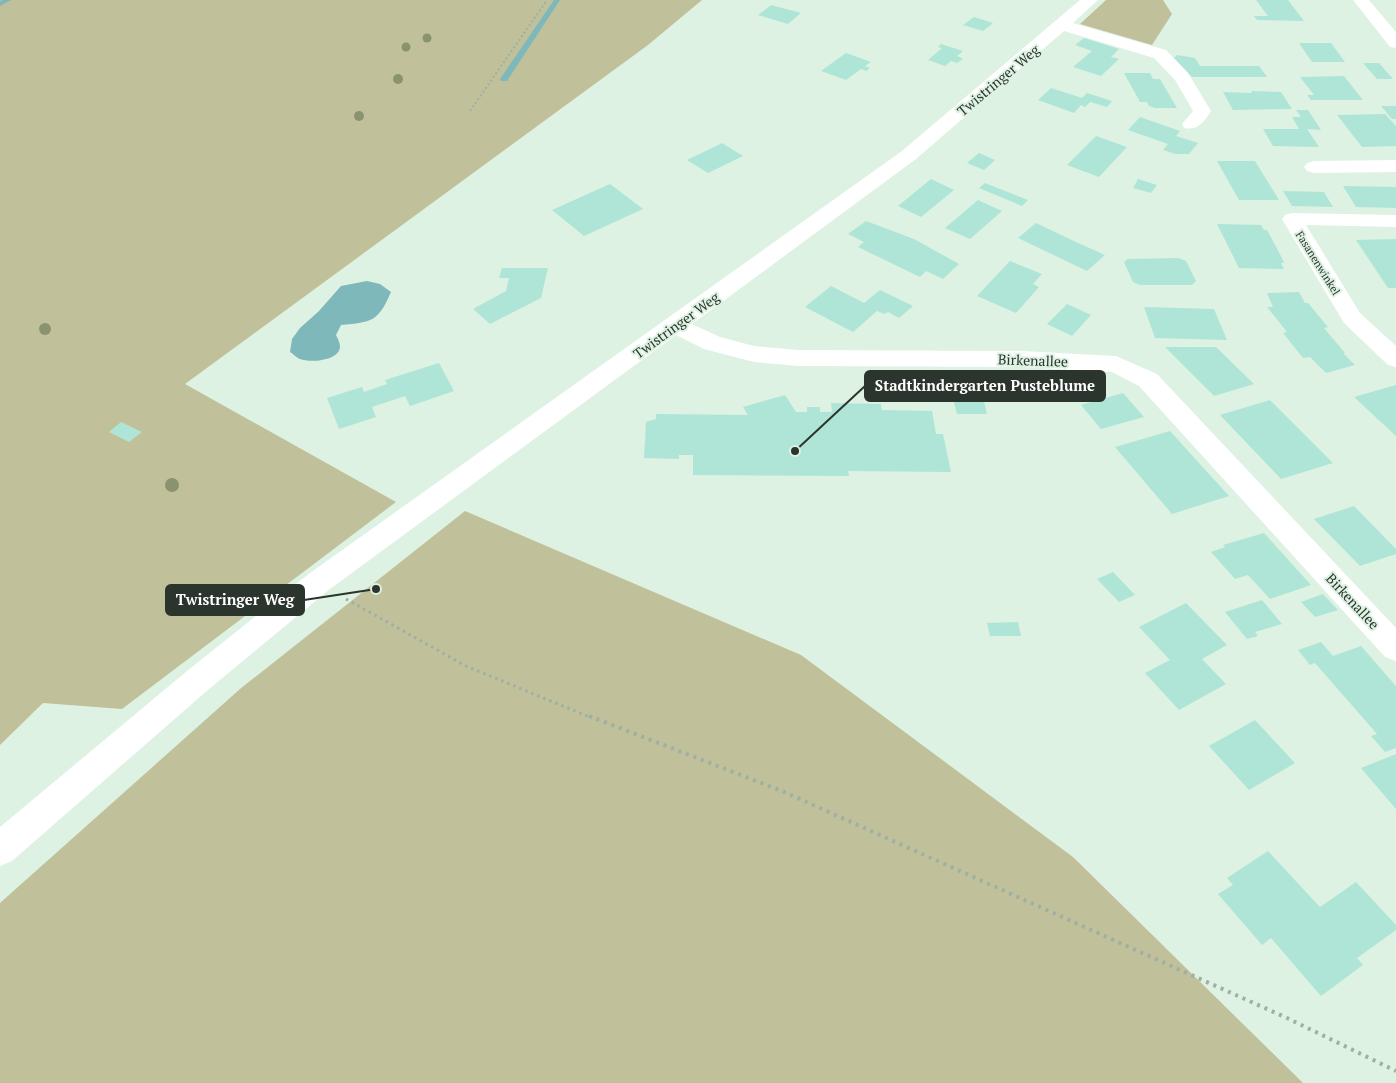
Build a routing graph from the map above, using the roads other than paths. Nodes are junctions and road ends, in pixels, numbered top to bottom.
1 (1090, 0) edge
2 (1361, 0) edge
3 (1063, 24) junction
4 (1396, 44) edge
5 (1191, 124) dead end
6 (1396, 166) edge
7 (1314, 167) dead end
8 (1396, 221) edge
9 (675, 325) junction
10 (1396, 359) edge
11 (1396, 648) edge
12 (0, 849) edge

1 - 3 street, Twistringer Weg
2 - 4 street
3 - 5 street
3 - 9 street, Twistringer Weg
6 - 7 street
8 - 10 street, Fasanenwinkel
9 - 11 street, Birkenallee
9 - 12 street, Twistringer Weg

